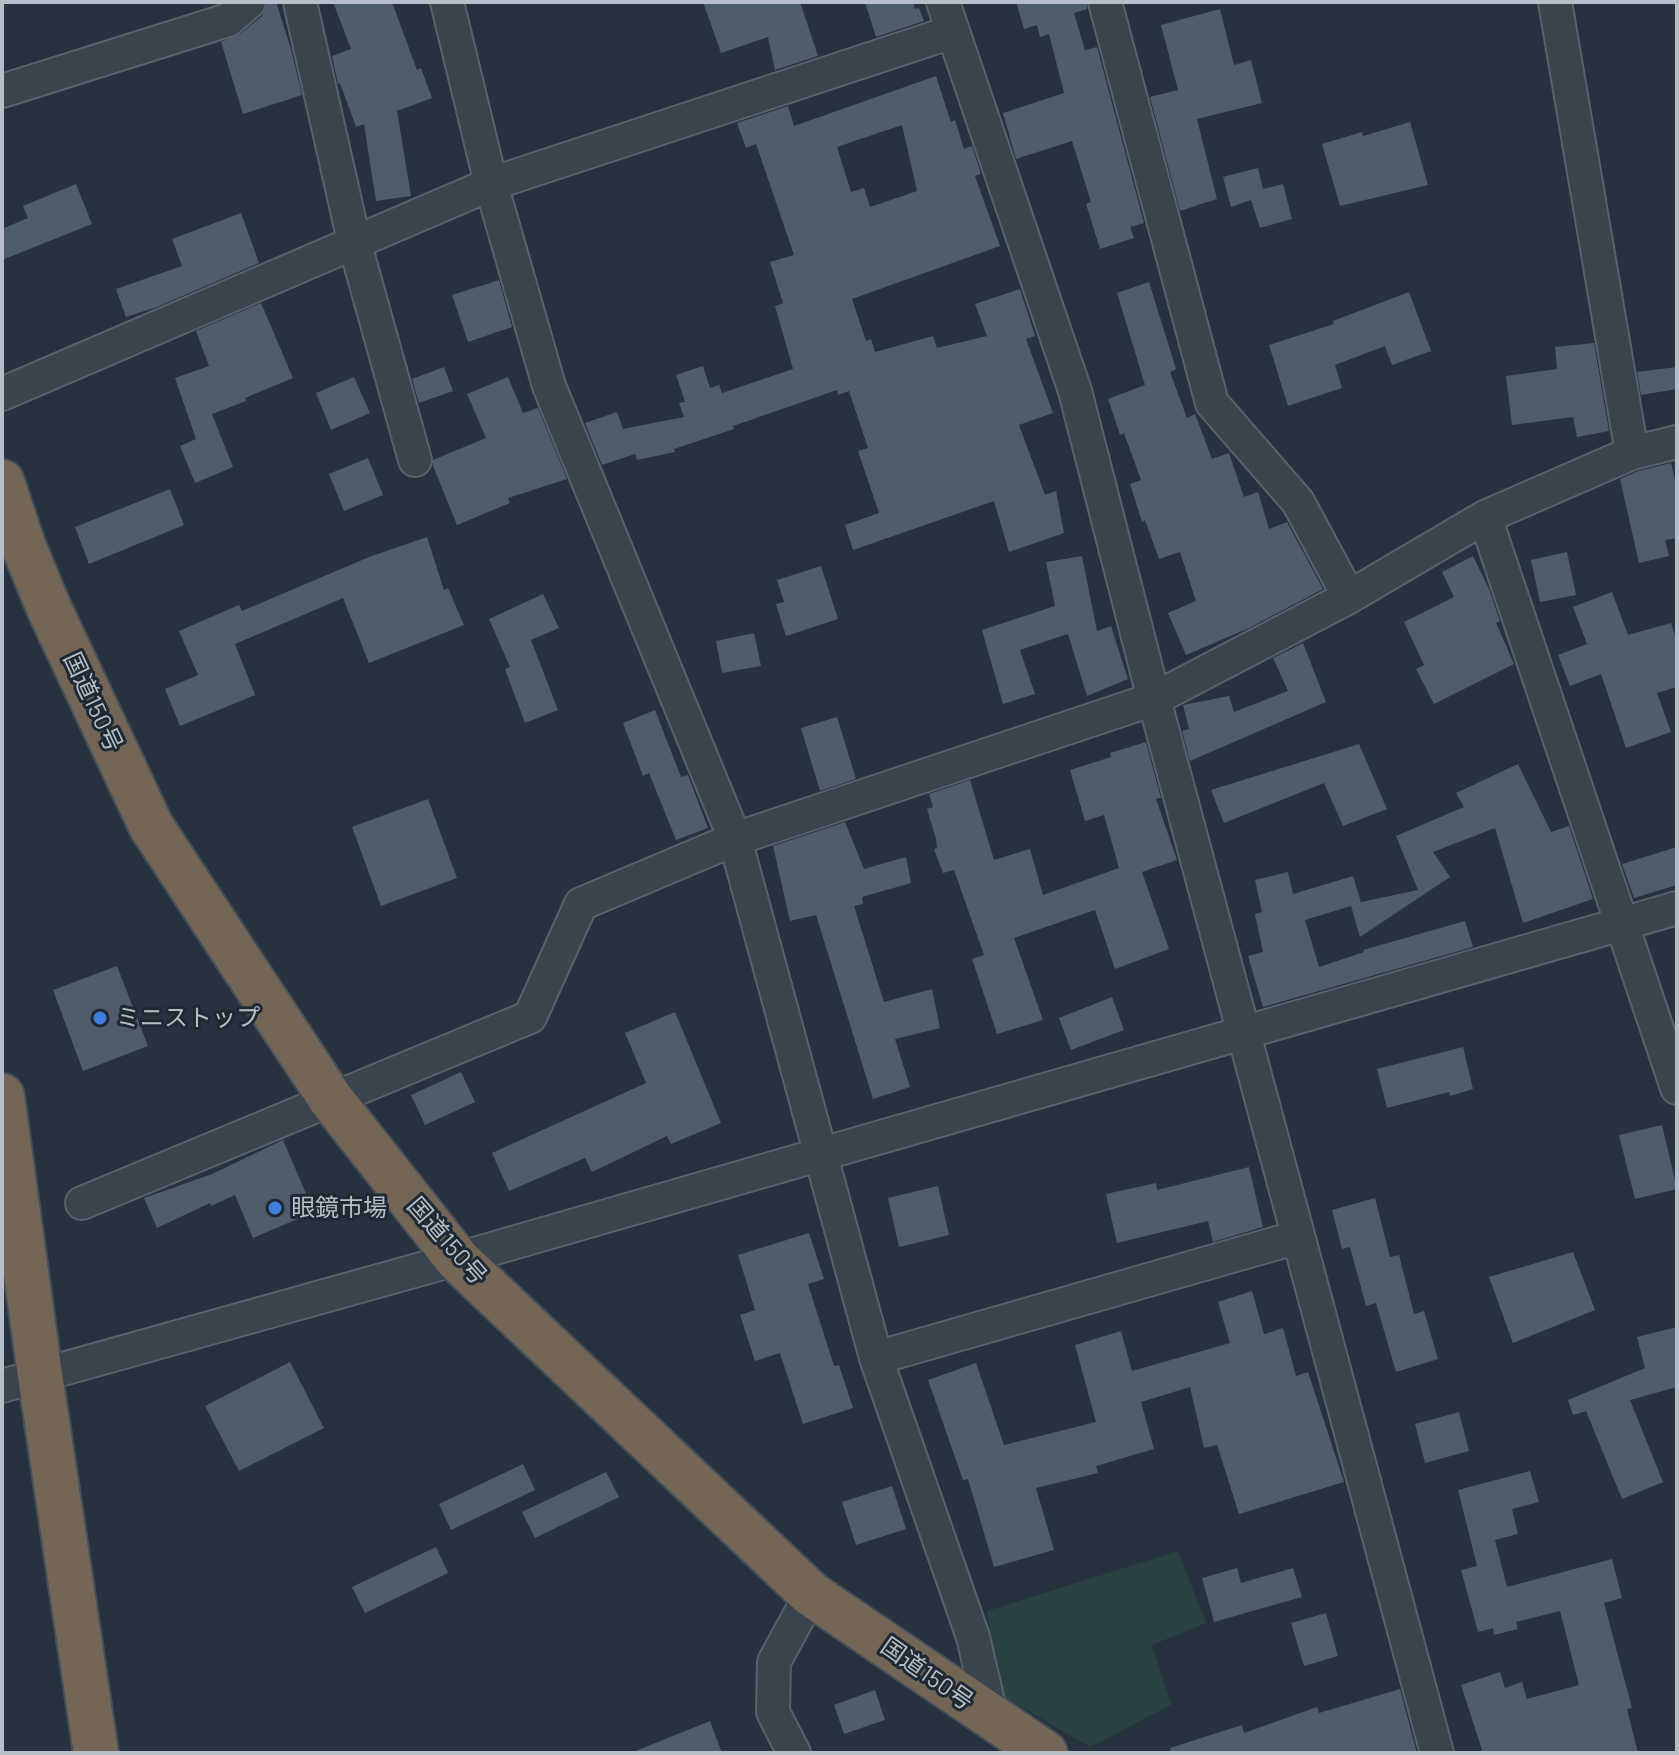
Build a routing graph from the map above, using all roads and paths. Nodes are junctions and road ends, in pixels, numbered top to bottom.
1 (249, 2) edge
2 (300, 2) edge
3 (447, 2) edge
4 (1105, 2) edge
5 (1555, 2) edge
6 (948, 17) edge
7 (2, 91) edge
8 (491, 184) junction
9 (354, 241) junction
10 (2, 394) edge
11 (1677, 442) edge
12 (1632, 453) junction
13 (415, 460) dead end
14 (2, 482) edge
15 (1485, 517) junction
16 (1349, 597) junction
17 (1154, 699) junction
18 (735, 839) junction
19 (1677, 908) edge
20 (1623, 924) junction
21 (1244, 1033) junction
22 (1677, 1088) edge
23 (2, 1096) edge
24 (330, 1098) junction
25 (822, 1153) junction
26 (82, 1203) dead end
27 (1298, 1237) junction
28 (457, 1259) junction
29 (876, 1358) junction
30 (21, 1381) edge
31 (811, 1594) junction
32 (992, 1719) junction
33 (96, 1753) edge
34 (794, 1753) edge
35 (1045, 1753) edge
36 (1437, 1753) edge

1 - 7 street
2 - 9 street
3 - 8 street
4 - 16 street
5 - 12 street
6 - 8 street
6 - 17 street
8 - 9 street
8 - 18 street
9 - 10 street
9 - 13 street
11 - 12 street
12 - 15 street
14 - 24 highway, 国道150号
15 - 16 street
15 - 20 street
16 - 17 street
17 - 18 street
17 - 21 street
18 - 24 street
18 - 25 street
19 - 20 street
20 - 21 street
20 - 22 street
21 - 25 street
21 - 27 street
23 - 30 highway
24 - 26 street
24 - 28 highway, 国道150号
25 - 28 street
25 - 29 street
27 - 29 street
27 - 36 street
28 - 30 street
28 - 31 highway, 国道150号
29 - 32 street
30 - 33 highway
31 - 32 highway, 国道150号
31 - 34 street
32 - 35 highway, 国道150号

